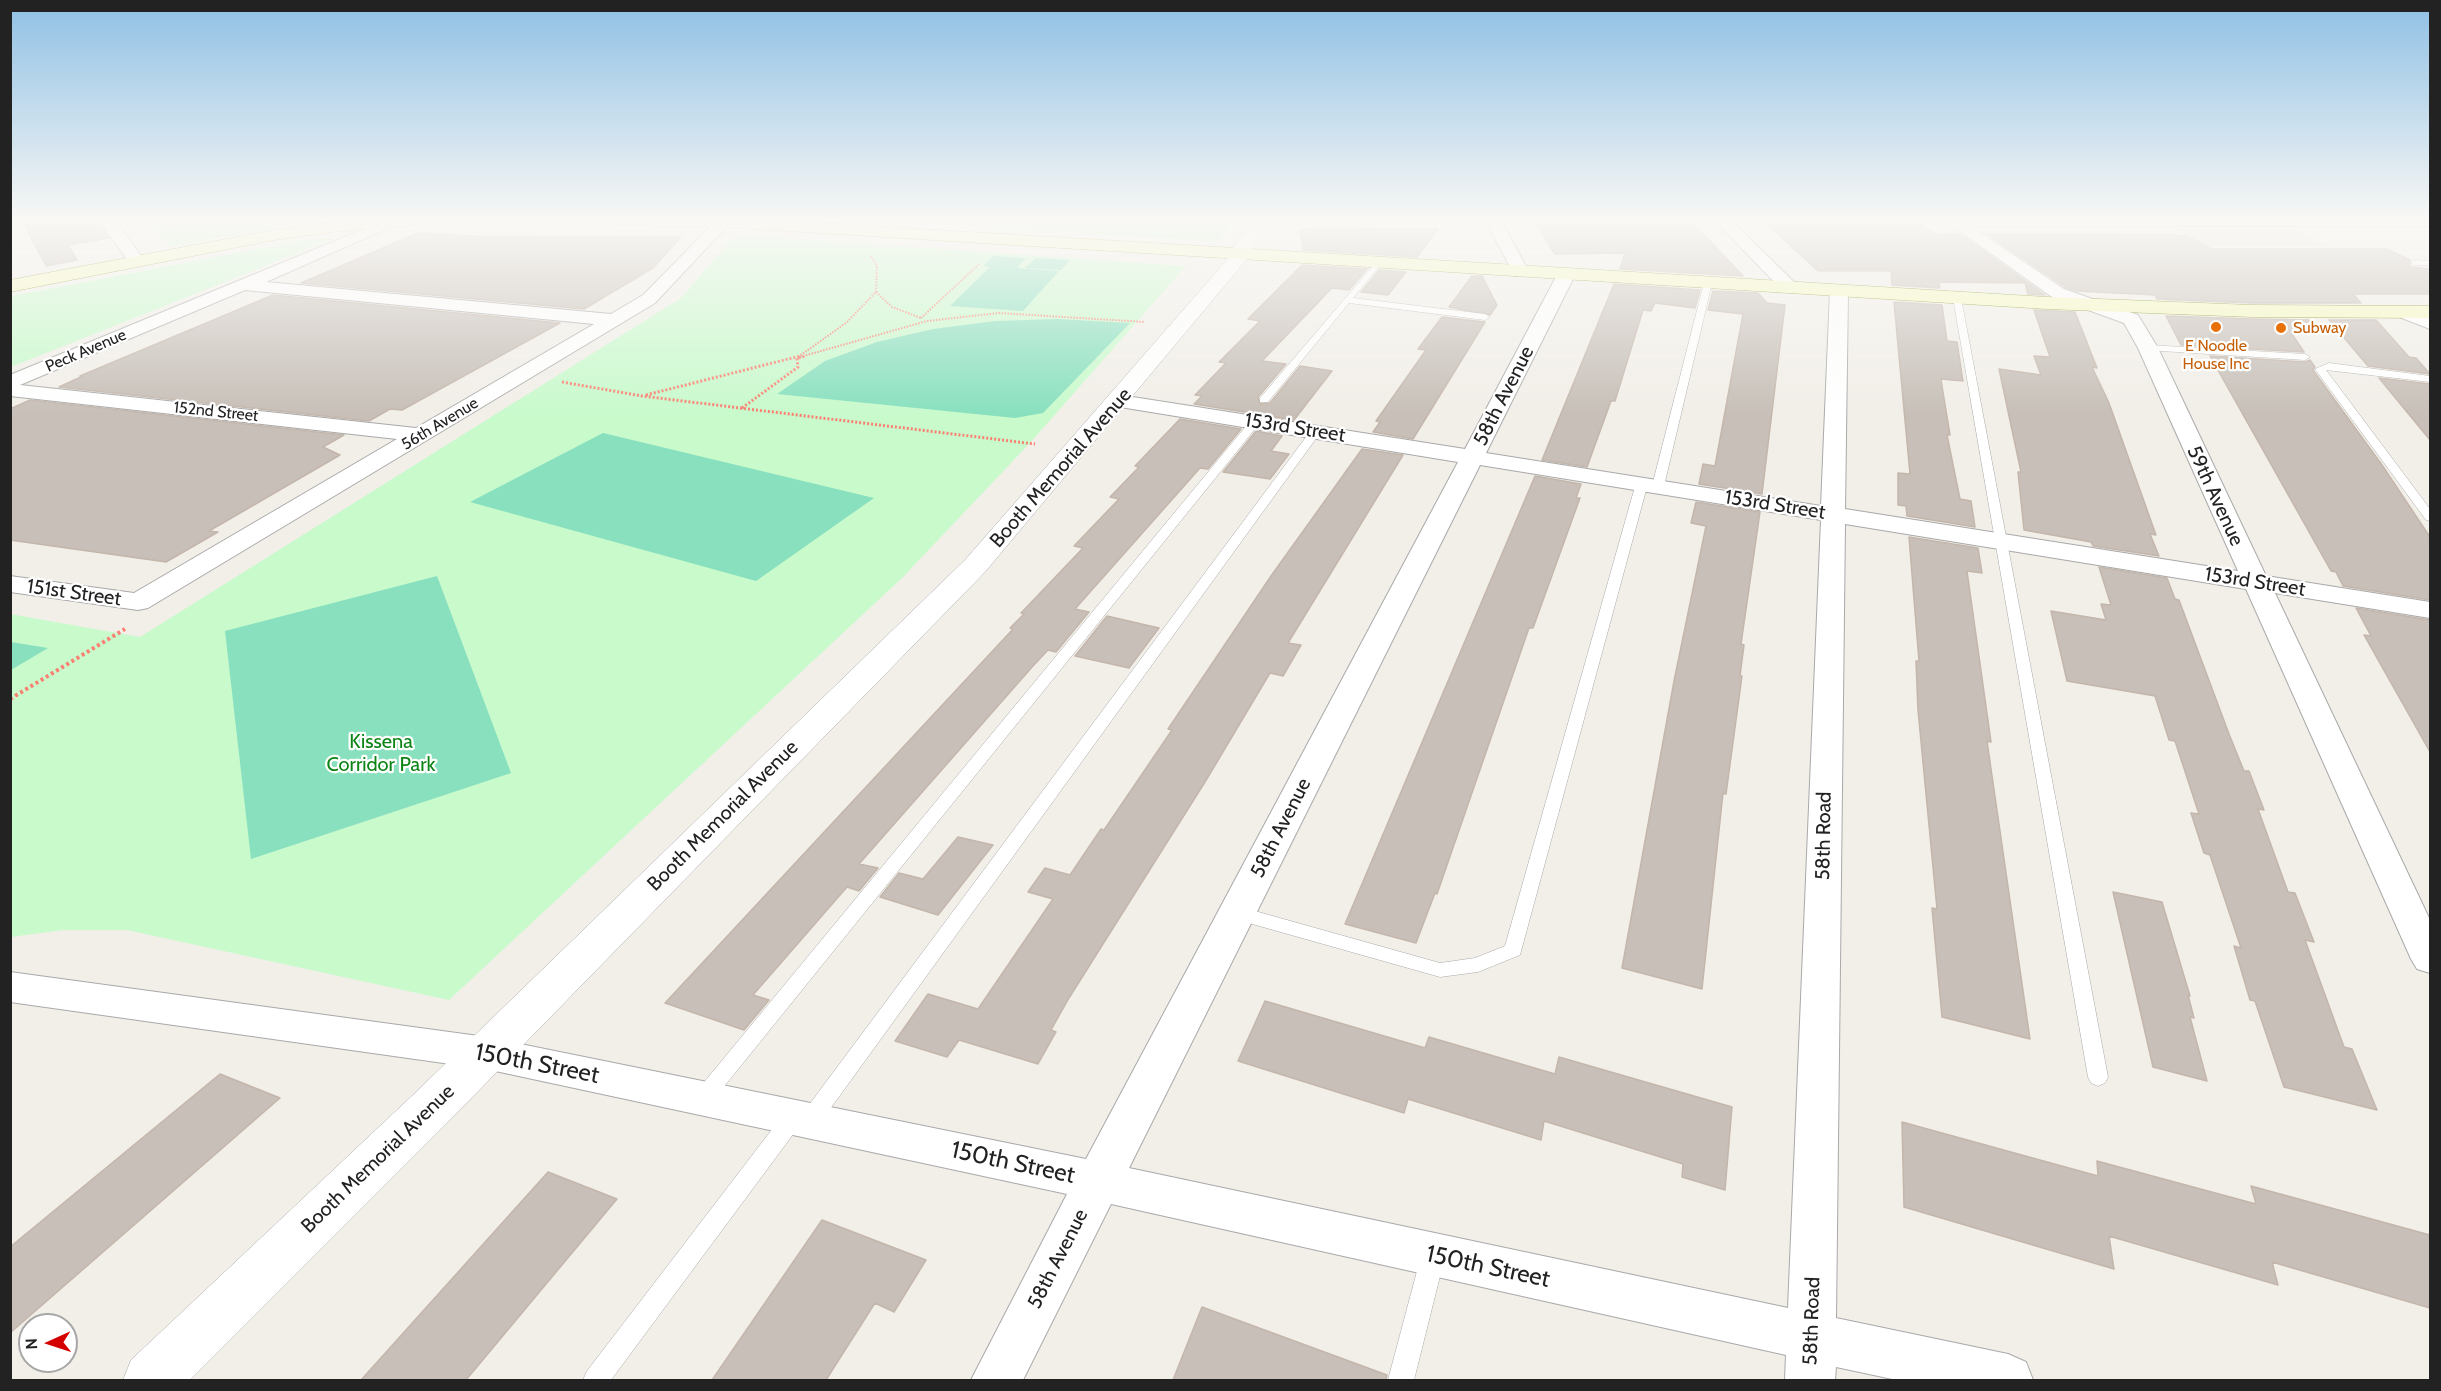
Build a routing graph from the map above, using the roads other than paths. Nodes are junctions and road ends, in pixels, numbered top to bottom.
1 (242, 285) joint
2 (663, 285) edge
3 (1216, 285) edge
4 (1360, 285) edge
5 (1560, 285) edge
6 (1707, 285) edge
7 (1747, 285) edge
8 (2046, 285) edge
9 (1789, 287) joint
10 (1839, 291) junction
11 (1957, 298) junction
12 (1347, 300) junction
13 (2090, 304) junction
14 (2430, 312) edge
15 (2405, 313) junction
16 (1485, 317) dead end
17 (615, 320) junction
18 (2430, 324) edge
19 (2148, 348) junction
20 (2305, 357) dead end
21 (2430, 379) edge
22 (10, 382) edge
23 (10, 390) edge
24 (1264, 400) dead end
25 (1120, 401) junction
26 (1255, 422) junction
27 (1316, 431) junction
28 (421, 435) junction
29 (1472, 456) junction
30 (1650, 484) junction
31 (1833, 514) junction
32 (2430, 517) edge
33 (2001, 541) junction
34 (2255, 582) junction
35 (10, 584) edge
36 (138, 602) joint
37 (2430, 610) edge
38 (1237, 913) junction
39 (2430, 959) edge
40 (10, 987) edge
41 (486, 1053) junction
42 (2098, 1077) dead end
43 (703, 1098) junction
44 (801, 1119) junction
45 (1098, 1181) junction
46 (1433, 1255) junction
47 (1811, 1359) edge
48 (151, 1380) edge
49 (596, 1380) edge
50 (996, 1380) edge
51 (1401, 1380) edge
52 (2008, 1380) edge

1 - 17 street
1 - 22 street, Peck Avenue
2 - 17 street, 56th Avenue
3 - 25 street, Booth Memorial Avenue
4 - 12 lane
5 - 29 street, 58th Avenue
6 - 30 lane
7 - 9 main road
8 - 13 street, 59th Avenue
9 - 10 main road
10 - 11 main road
10 - 31 street, 58th Road
11 - 13 main road
11 - 33 lane
12 - 16 lane
12 - 24 lane
13 - 15 main road
13 - 19 street, 59th Avenue
14 - 15 main road
15 - 18 street
17 - 28 street, 56th Avenue
19 - 20 lane
19 - 34 street, 59th Avenue
21 - 32 lane
23 - 28 street, 152nd Street
25 - 26 street, 153rd Street
25 - 41 street, Booth Memorial Avenue
26 - 27 street, 153rd Street
26 - 43 lane
27 - 29 street, 153rd Street
27 - 44 lane
28 - 36 street, 56th Avenue
29 - 30 street, 153rd Street
29 - 38 street, 58th Avenue
30 - 31 street, 153rd Street
30 - 38 lane
31 - 33 street, 153rd Street
31 - 47 street, 58th Road
33 - 34 street, 153rd Street
33 - 42 lane
34 - 37 street, 153rd Street
34 - 39 street, 59th Avenue
35 - 36 street, 151st Street
38 - 45 street, 58th Avenue
40 - 41 street, 150th Street
41 - 43 street, 150th Street
41 - 48 street, Booth Memorial Avenue
43 - 44 street, 150th Street
44 - 45 street, 150th Street
44 - 49 lane
45 - 46 street, 150th Street
45 - 50 street, 58th Avenue
46 - 47 street, 150th Street
46 - 51 lane
47 - 52 street, 150th Street

